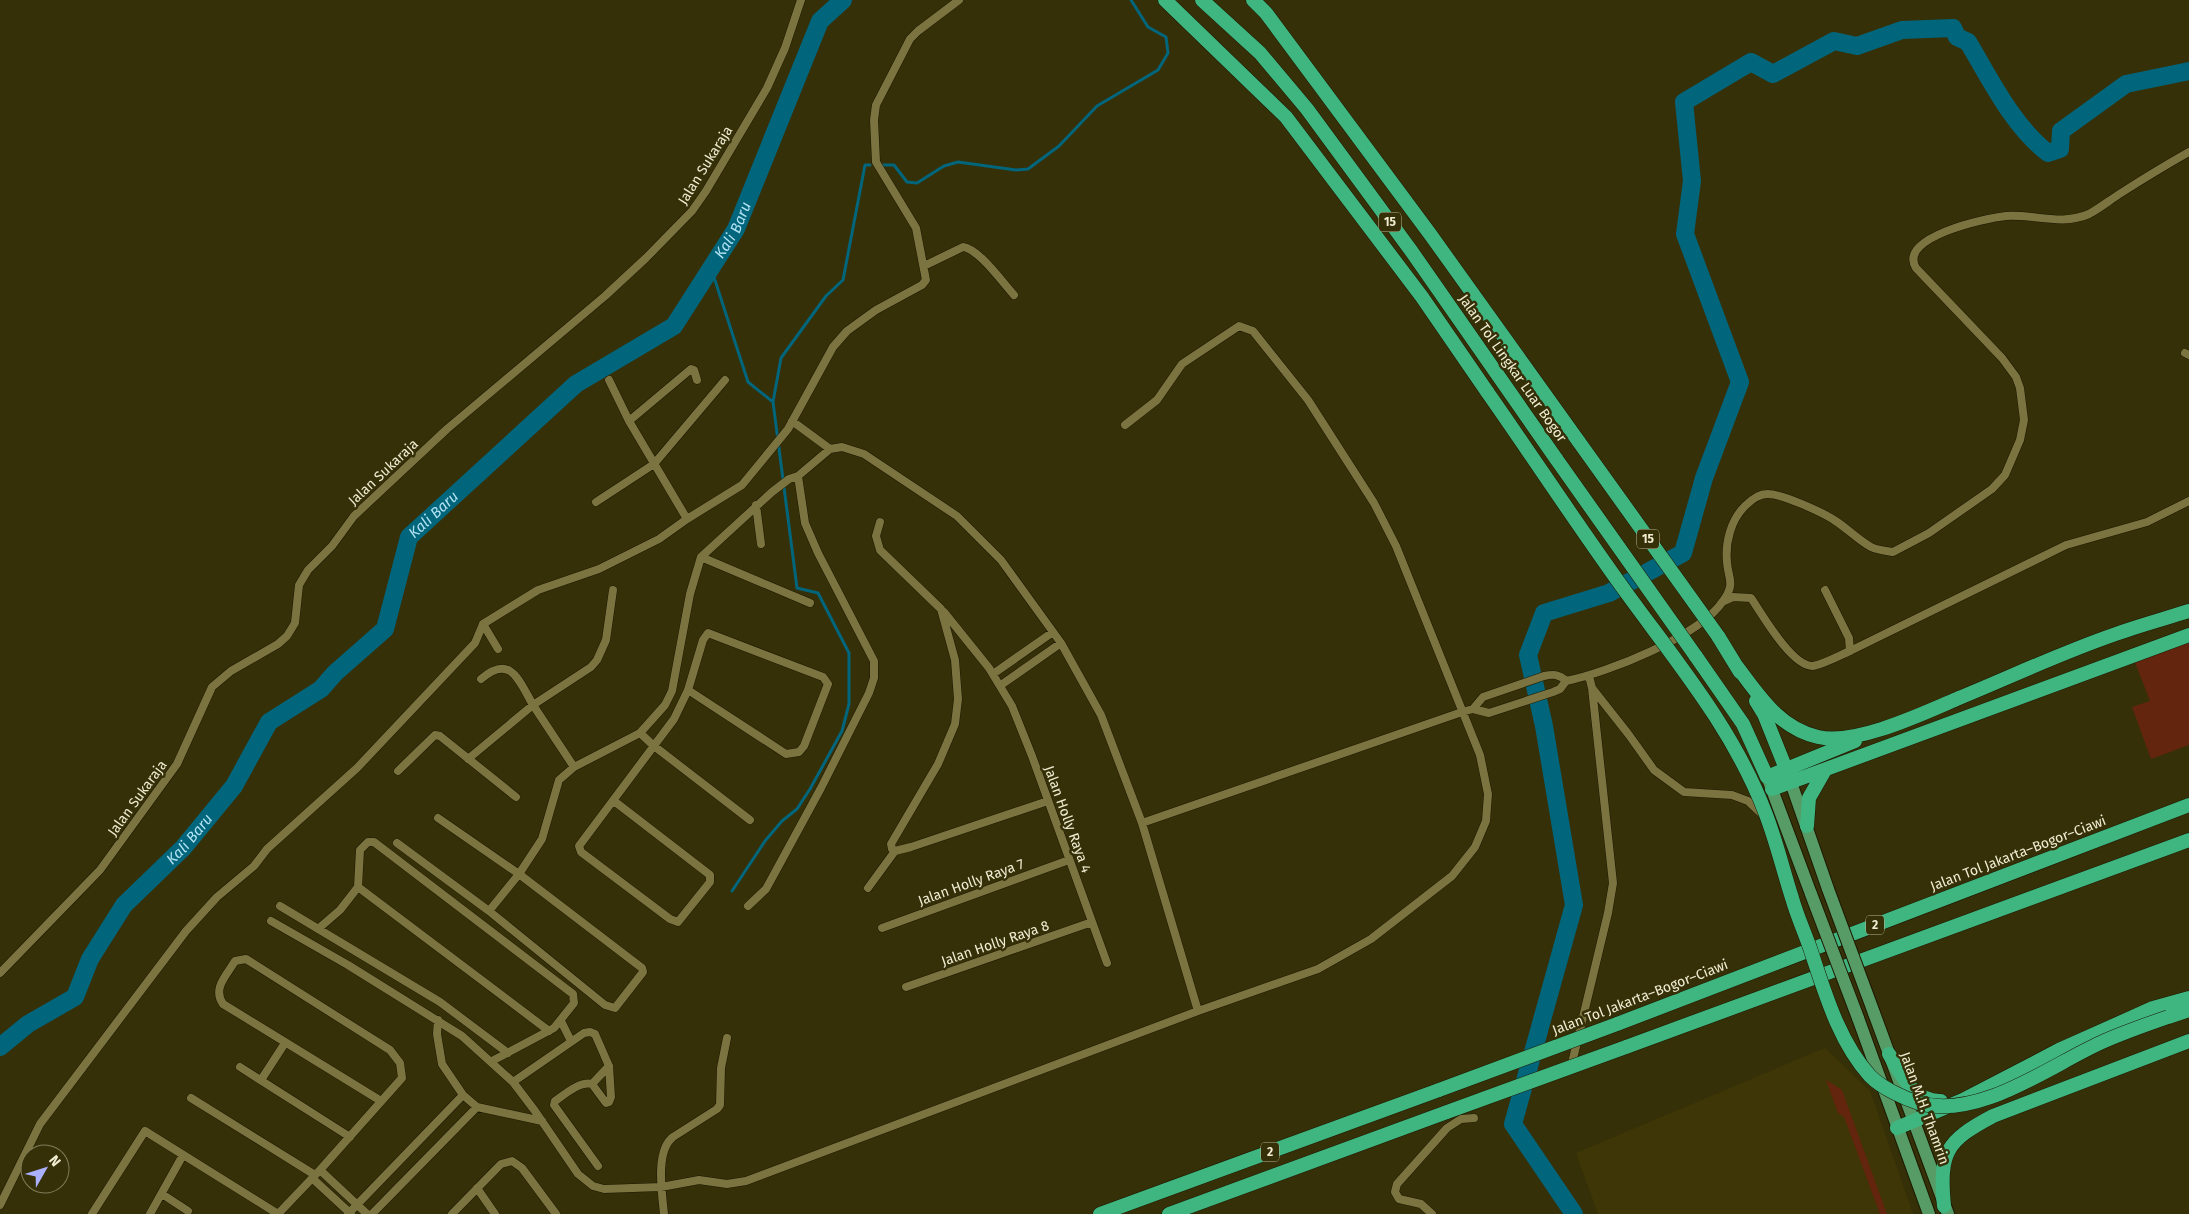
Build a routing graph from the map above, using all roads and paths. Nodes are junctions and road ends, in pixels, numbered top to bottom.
1 (801, 0) edge
2 (959, 0) edge
3 (1165, 0) edge
4 (1202, 0) edge
5 (1253, 0) edge
6 (2189, 152) edge
7 (924, 266) junction
8 (1014, 295) dead end
9 (609, 380) dead end
10 (697, 380) dead end
11 (725, 380) dead end
12 (629, 421) junction
13 (792, 421) junction
14 (1125, 425) dead end
15 (830, 449) junction
16 (654, 464) junction
17 (798, 476) junction
18 (2189, 501) edge
19 (596, 502) dead end
20 (756, 505) junction
21 (687, 519) junction
22 (880, 522) dead end
23 (761, 544) dead end
24 (701, 556) junction
25 (613, 590) dead end
26 (1825, 590) dead end
27 (1724, 601) junction
28 (810, 603) dead end
29 (941, 609) junction
30 (2189, 612) edge
31 (484, 624) junction
32 (1053, 632) junction
33 (2189, 635) edge
34 (1060, 643) junction
35 (498, 649) dead end
36 (1850, 651) junction
37 (1735, 664) junction
38 (993, 674) junction
39 (1589, 676) junction
40 (481, 679) dead end
41 (1566, 680) junction
42 (1001, 685) junction
43 (1592, 688) junction
44 (688, 690) junction
45 (533, 705) junction
46 (1473, 709) junction
47 (1462, 712) junction
48 (1912, 718) junction
49 (640, 732) junction
50 (654, 746) junction
51 (468, 759) junction
52 (574, 767) junction
53 (1825, 770) junction
54 (398, 771) dead end
55 (1789, 776) junction
56 (1770, 783) junction
57 (516, 797) dead end
58 (614, 801) junction
59 (1048, 801) junction
60 (2189, 805) edge
61 (1782, 813) junction
62 (438, 818) dead end
63 (750, 820) dead end
64 (1142, 823) junction
65 (1807, 826) junction
66 (2189, 840) edge
67 (397, 843) dead end
68 (896, 851) junction
69 (1069, 860) junction
70 (519, 874) junction
71 (358, 887) junction
72 (868, 888) dead end
73 (280, 906) dead end
74 (748, 906) dead end
75 (489, 911) junction
76 (271, 921) dead end
77 (1092, 922) junction
78 (882, 928) dead end
79 (318, 929) junction
80 (1107, 963) dead end
81 (0, 973) edge
82 (906, 987) dead end
83 (2189, 998) edge
84 (2189, 1010) edge
85 (1198, 1011) junction
86 (438, 1020) junction
87 (561, 1021) junction
88 (549, 1031) junction
89 (727, 1038) dead end
90 (571, 1041) junction
91 (2189, 1041) edge
92 (284, 1042) junction
93 (508, 1053) junction
94 (1889, 1054) junction
95 (492, 1061) junction
96 (609, 1066) junction
97 (240, 1067) dead end
98 (1575, 1073) dead end
99 (261, 1080) junction
100 (513, 1082) junction
101 (592, 1084) junction
102 (463, 1095) junction
103 (191, 1098) dead end
104 (1963, 1100) junction
105 (381, 1102) junction
106 (477, 1107) junction
107 (1474, 1118) dead end
108 (542, 1121) junction
109 (1913, 1121) junction
110 (1897, 1128) junction
111 (350, 1137) junction
112 (183, 1155) junction
113 (598, 1166) dead end
114 (316, 1174) junction
115 (661, 1187) junction
116 (477, 1188) junction
117 (162, 1194) junction
118 (0, 1205) edge
119 (357, 1205) junction
120 (1946, 1210) edge
121 (188, 1211) dead end
122 (92, 1214) edge
123 (150, 1214) edge
124 (278, 1214) edge
125 (350, 1214) edge
126 (367, 1214) edge
127 (372, 1214) edge
128 (452, 1214) edge
129 (495, 1214) edge
130 (556, 1214) edge
131 (664, 1214) edge
132 (1100, 1214) edge
133 (1169, 1214) edge
134 (1432, 1214) edge
135 (1928, 1214) edge

1 - 81 street, Jalan Sukaraja
2 - 7 street
3 - 84 highway, bridge
4 - 56 highway, Jalan Tol Lingkar Luar Bogor / 15, bridge
5 - 37 highway, Jalan Tol Lingkar Luar Bogor / 15, bridge
6 - 27 street
7 - 8 street
7 - 13 street
9 - 12 street
10 - 12 street
11 - 16 street
12 - 16 street
13 - 15 street
13 - 21 street
14 - 47 street
15 - 17 street
15 - 32 street
16 - 19 street
16 - 21 street
17 - 20 street
17 - 74 street
18 - 36 street
20 - 23 street
20 - 24 street
21 - 31 street
22 - 29 street, Jalan Holly Raya 4
24 - 28 street
24 - 49 street
25 - 45 street
26 - 36 street
27 - 36 street
27 - 39 street
29 - 38 street, Jalan Holly Raya 4
29 - 68 street
30 - 48 highway
31 - 35 street
31 - 118 street
32 - 34 street
32 - 38 street
33 - 53 highway
34 - 42 street
34 - 64 street
37 - 48 highway
37 - 55 highway, Jalan Tol Lingkar Luar Bogor / 15
38 - 42 street, Jalan Holly Raya 4
39 - 41 street
39 - 43 street
40 - 45 street
41 - 46 street
41 - 46 street
42 - 59 street, Jalan Holly Raya 4
43 - 61 street
43 - 98 street
44 - 44 street
44 - 50 street
45 - 51 street
45 - 52 street
46 - 47 street
47 - 64 street
47 - 85 street
48 - 55 highway
49 - 50 street
49 - 52 street
50 - 58 street
50 - 63 street
51 - 54 street
51 - 57 street
52 - 70 street
53 - 55 highway
53 - 65 highway
55 - 56 highway
55 - 65 main road, Jalan M.H. Thamrin
56 - 61 main road
58 - 58 street
59 - 68 street
59 - 69 street, Jalan Holly Raya 4
60 - 132 highway, Jalan Tol Jakarta–Bogor–Ciawi / 2, bridge
61 - 110 main road, bridge
62 - 70 street
64 - 85 street
65 - 94 main road, Jalan M.H. Thamrin, bridge
66 - 133 highway, 2, bridge
67 - 75 street
68 - 72 street
69 - 77 street, Jalan Holly Raya 4
69 - 78 street, Jalan Holly Raya 7
70 - 75 street
70 - 75 street
71 - 79 street
71 - 87 street
71 - 88 street
73 - 79 street
76 - 86 street
77 - 80 street, Jalan Holly Raya 4
77 - 82 street, Jalan Holly Raya 8
79 - 93 street
83 - 104 highway
85 - 115 street
86 - 95 street
86 - 102 street
87 - 88 street
87 - 90 street
88 - 93 street
89 - 115 street
90 - 96 street
90 - 100 street
91 - 120 highway
92 - 99 street
92 - 105 street
92 - 105 street
93 - 95 street
94 - 104 highway
94 - 109 main road, Jalan M.H. Thamrin
95 - 100 street
96 - 101 street
96 - 101 street
97 - 99 street
99 - 111 street
100 - 108 street
101 - 113 street
102 - 106 street
102 - 119 street
103 - 114 street
104 - 109 highway
105 - 111 street
106 - 108 street
106 - 127 street
107 - 134 street
108 - 115 street
109 - 110 highway
109 - 120 main road, Jalan M.H. Thamrin
110 - 135 main road
111 - 114 street
112 - 117 street
112 - 122 street
112 - 124 street
114 - 119 street
114 - 124 street
114 - 125 street
115 - 131 street
116 - 128 street
116 - 129 street
116 - 130 street
117 - 121 street
117 - 123 street
119 - 125 street
119 - 126 street

